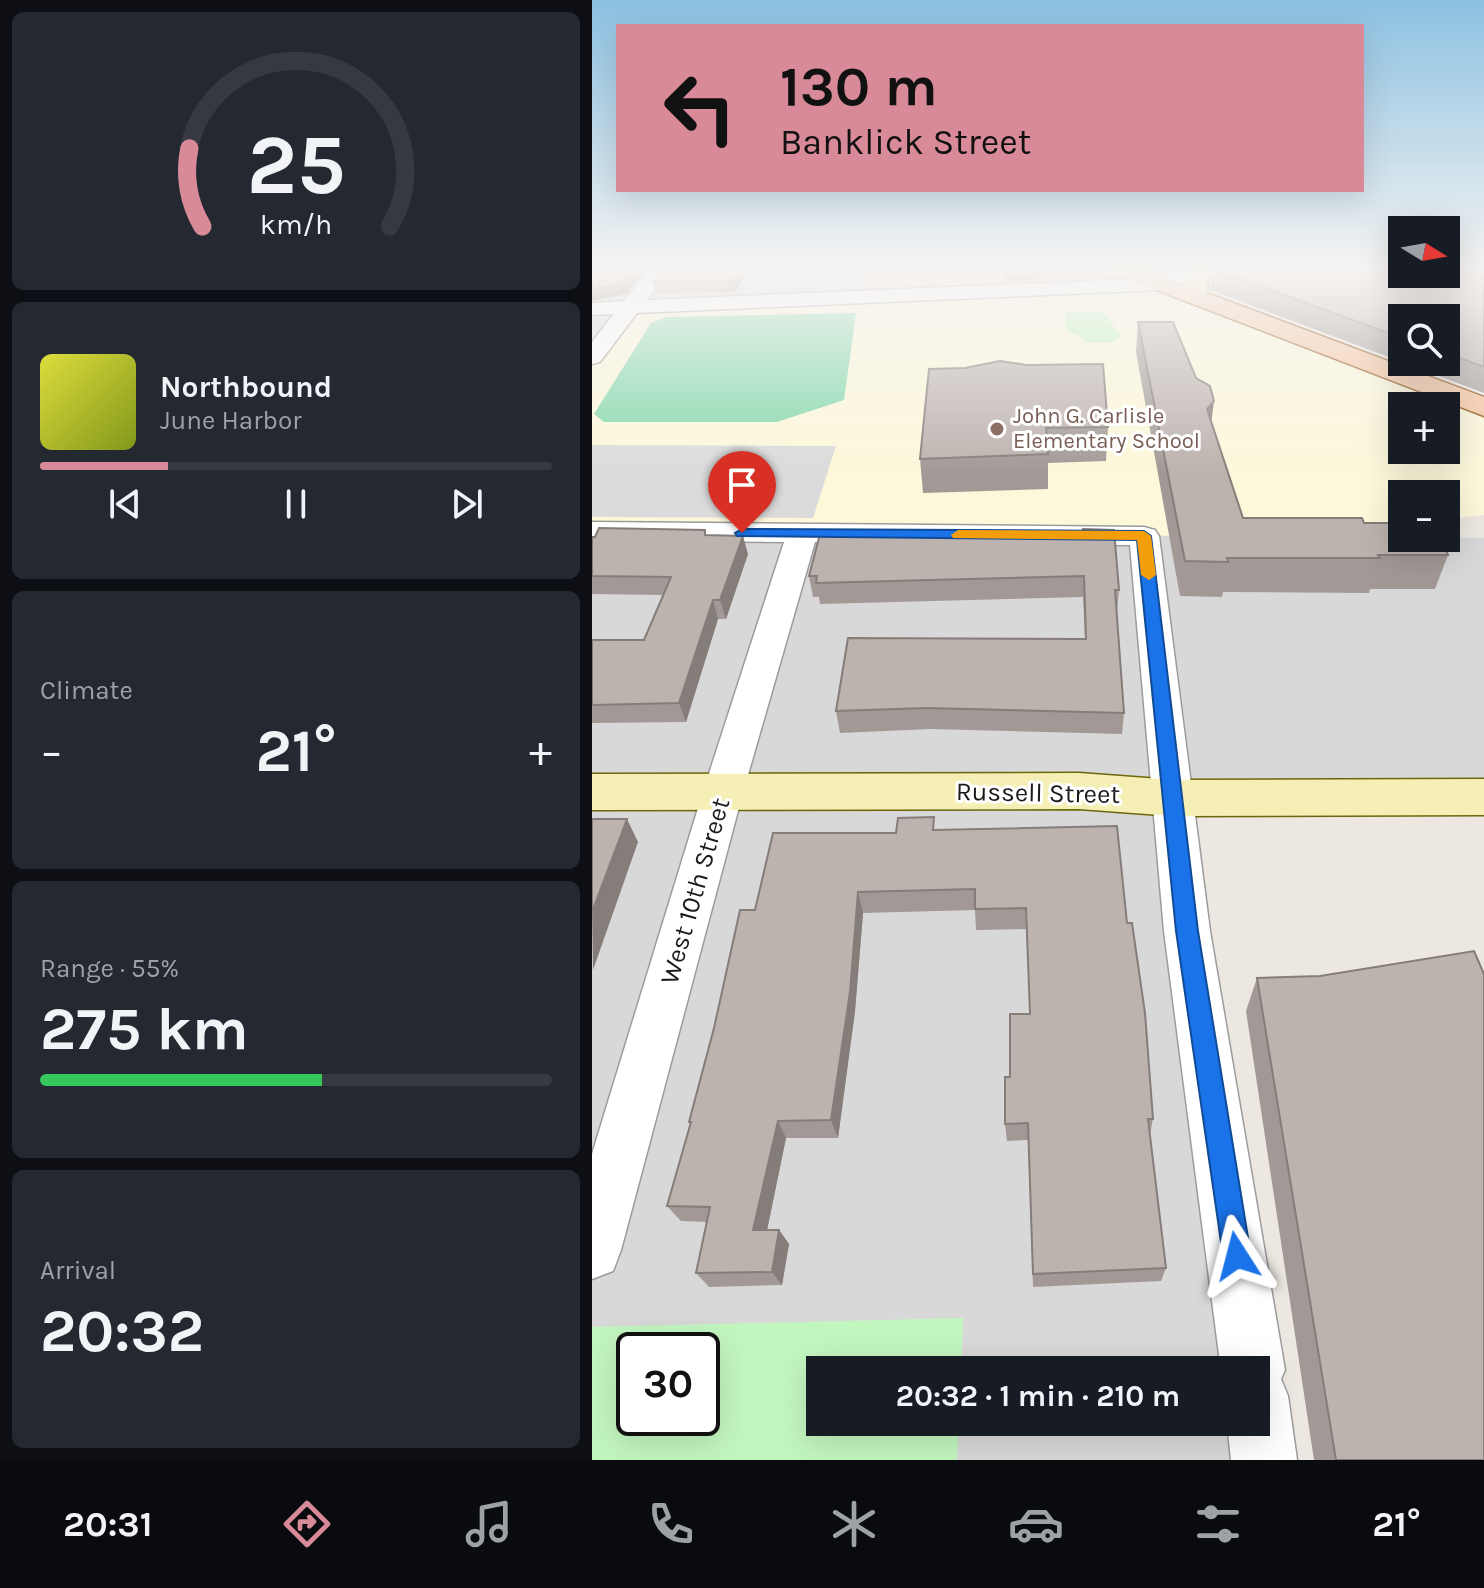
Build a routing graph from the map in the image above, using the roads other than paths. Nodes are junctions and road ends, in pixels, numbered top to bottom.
1 (607, 337) edge
2 (1327, 337) edge
3 (592, 357) edge
4 (1484, 407) edge
5 (592, 531) edge
6 (802, 534) junction
7 (592, 792) edge
8 (723, 792) junction
9 (1484, 797) edge
10 (1174, 798) junction
11 (592, 1250) edge
12 (1251, 1356) edge
13 (1261, 1436) edge
14 (1264, 1460) edge

1 - 3 street
2 - 4 main road
5 - 6 street
6 - 8 street, West 10th Street
6 - 10 street
7 - 8 street, Russell Street
8 - 10 street, Russell Street
8 - 11 street, West 10th Street
9 - 10 street, Russell Street
10 - 12 street
13 - 14 street

